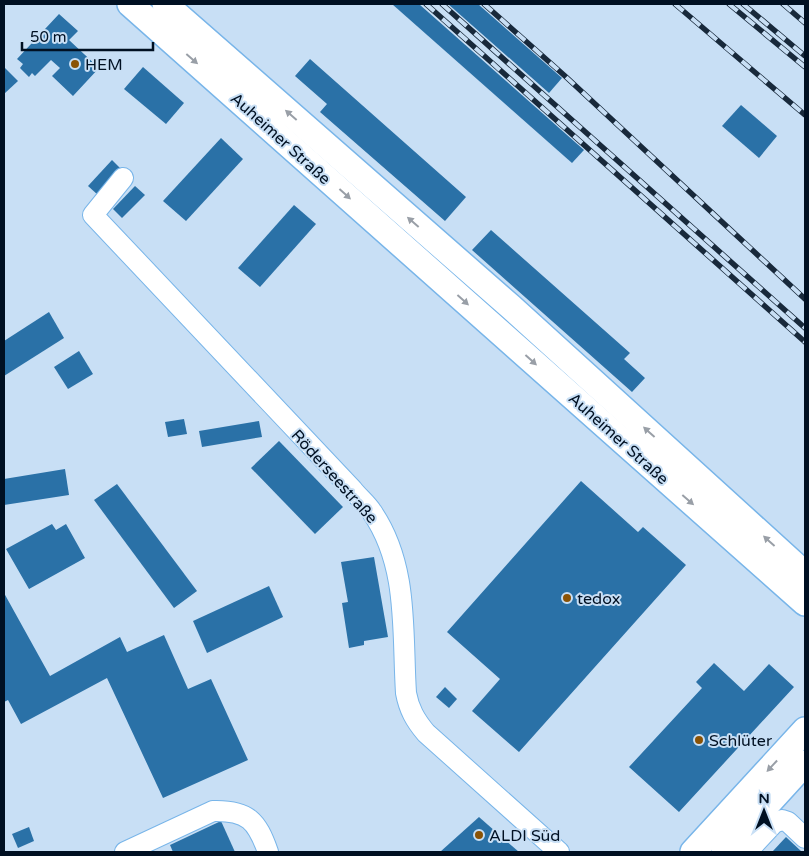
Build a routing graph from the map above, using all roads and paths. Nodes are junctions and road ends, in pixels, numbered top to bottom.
1 (130, 4) edge
2 (165, 4) edge
3 (123, 178) dead end
4 (450, 254) junction
5 (432, 272) junction
6 (805, 574) edge
7 (805, 603) edge
8 (805, 730) edge
9 (805, 763) edge
10 (805, 838) edge
11 (125, 852) edge
12 (268, 852) edge
13 (559, 852) edge
14 (693, 852) edge
15 (724, 852) edge
16 (746, 852) edge

1 -> 5 main road, Auheimer Straße
4 -> 2 main road, Auheimer Straße
3 - 13 street, Röderseestraße
4 - 5 street
6 -> 4 main road, Auheimer Straße
5 -> 7 main road, Auheimer Straße
8 -> 14 main road
9 - 15 main road
10 - 16 street
11 - 12 street

